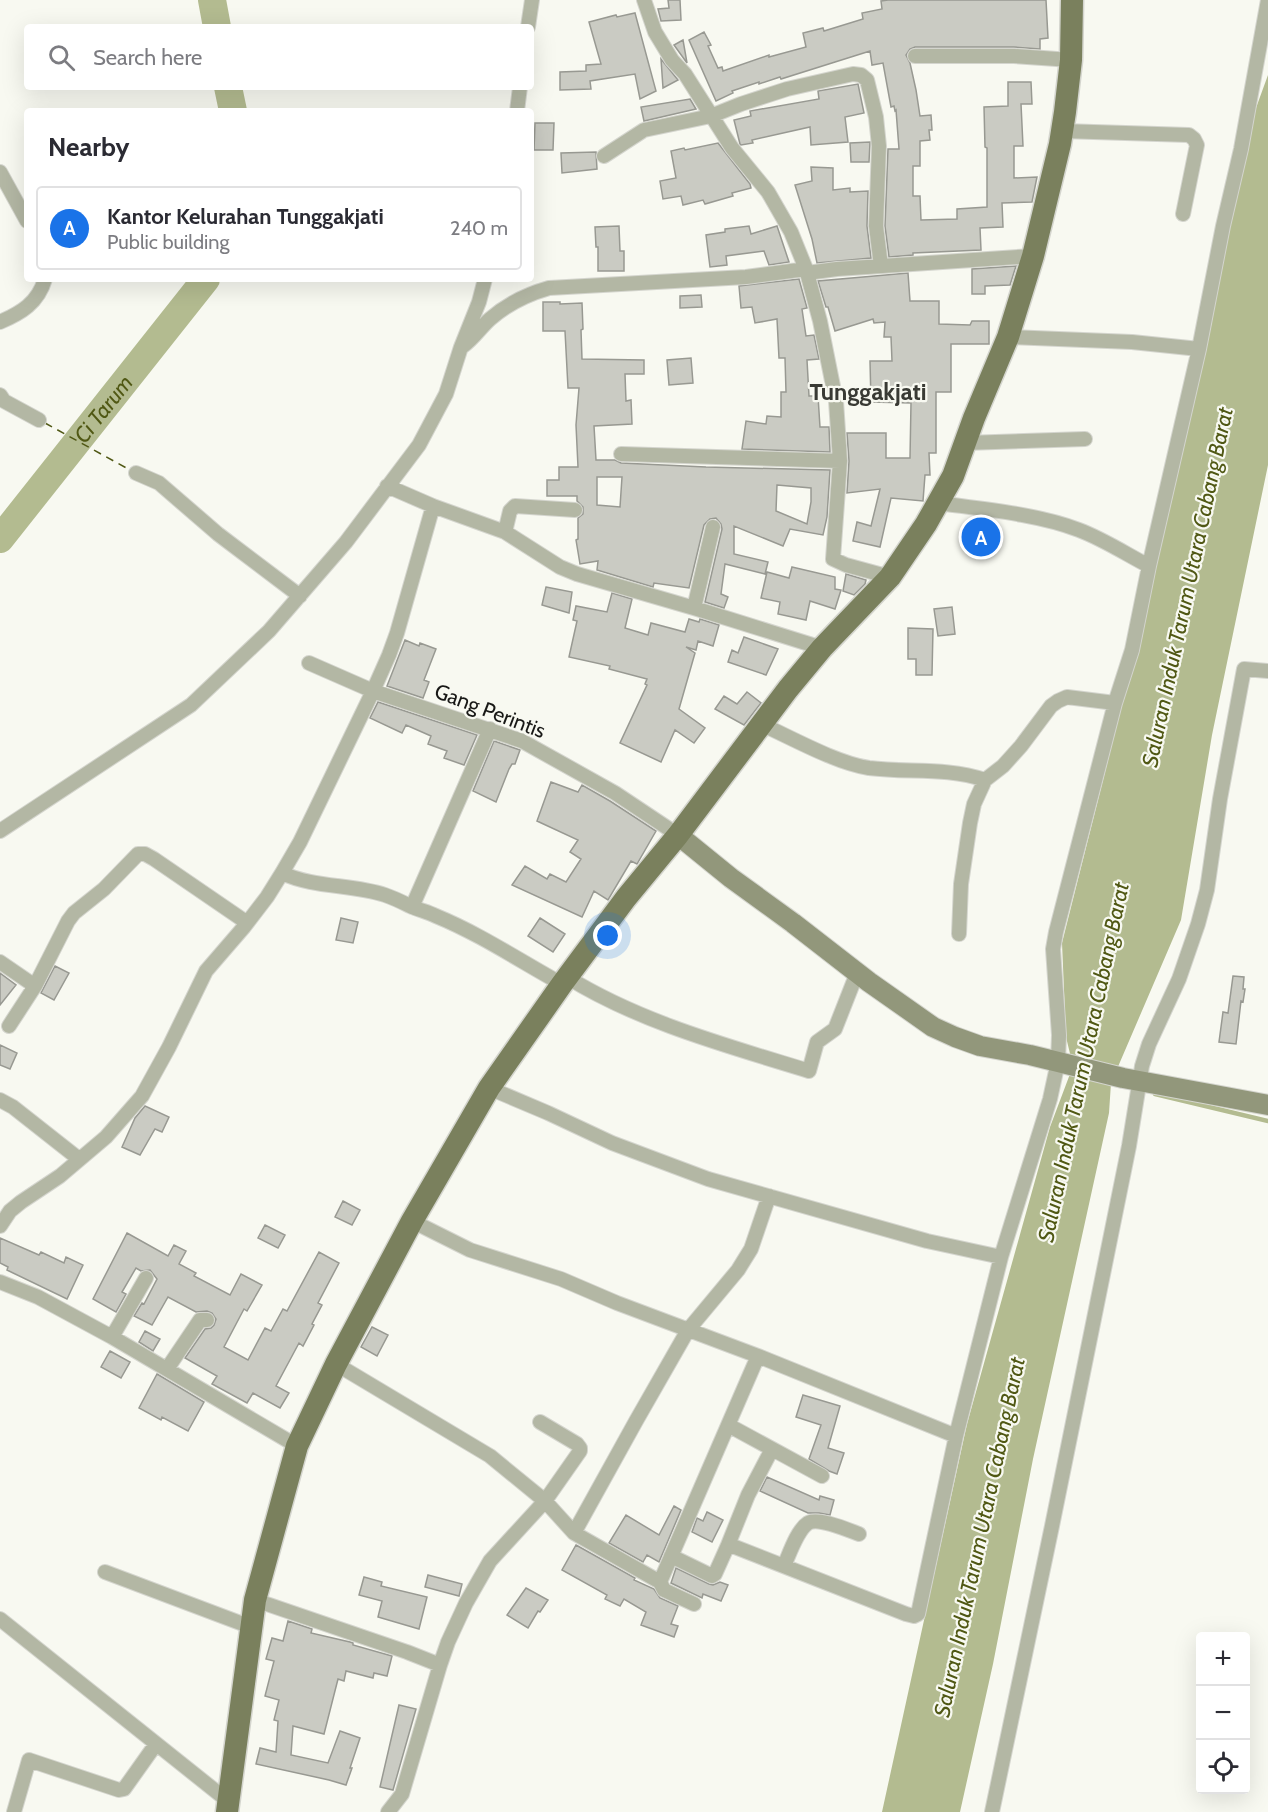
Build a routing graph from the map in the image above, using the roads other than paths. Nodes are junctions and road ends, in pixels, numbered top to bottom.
1 (532, 0) edge
2 (644, 0) edge
3 (1072, 0) edge
4 (1268, 0) edge
5 (528, 24) edge
6 (915, 56) dead end
7 (1071, 60) junction
8 (520, 90) edge
9 (517, 108) edge
10 (711, 116) junction
11 (1062, 131) junction
12 (604, 156) dead end
13 (0, 172) edge
14 (1183, 214) dead end
15 (24, 216) edge
16 (1034, 256) junction
17 (880, 266) junction
18 (807, 271) junction
19 (44, 282) edge
20 (484, 282) edge
21 (0, 322) edge
22 (1008, 337) junction
23 (461, 347) junction
24 (1199, 349) junction
25 (0, 395) edge
26 (39, 420) dead end
27 (1085, 439) dead end
28 (965, 442) junction
29 (621, 454) dead end
30 (840, 461) junction
31 (136, 473) dead end
32 (387, 486) junction
33 (938, 503) junction
34 (433, 506) junction
35 (575, 510) dead end
36 (713, 527) dead end
37 (505, 532) junction
38 (1149, 566) junction
39 (890, 577) junction
40 (300, 596) junction
41 (694, 608) junction
42 (822, 648) junction
43 (309, 663) dead end
44 (1268, 670) edge
45 (373, 691) junction
46 (1115, 703) junction
47 (761, 724) junction
48 (490, 729) junction
49 (985, 780) junction
50 (0, 831) edge
51 (678, 835) junction
52 (282, 873) junction
53 (412, 907) junction
54 (246, 922) junction
55 (959, 934) dead end
56 (0, 962) edge
57 (857, 973) junction
58 (564, 980) junction
59 (34, 986) junction
60 (9, 1026) dead end
61 (1065, 1064) junction
62 (1131, 1079) junction
63 (489, 1088) junction
64 (0, 1100) edge
65 (1268, 1105) edge
66 (79, 1159) junction
67 (769, 1197) junction
68 (412, 1221) junction
69 (0, 1226) edge
70 (1001, 1257) junction
71 (146, 1278) dead end
72 (0, 1282) edge
73 (207, 1320) dead end
74 (688, 1330) junction
75 (112, 1337) junction
76 (758, 1356) junction
77 (336, 1364) junction
78 (167, 1369) junction
79 (540, 1422) dead end
80 (728, 1425) junction
81 (956, 1437) junction
82 (297, 1446) junction
83 (772, 1449) junction
84 (822, 1476) dead end
85 (545, 1502) junction
86 (574, 1533) junction
87 (859, 1534) dead end
88 (728, 1545) junction
89 (671, 1556) junction
90 (784, 1566) junction
91 (105, 1572) dead end
92 (660, 1582) junction
93 (255, 1600) junction
94 (694, 1604) dead end
95 (0, 1619) edge
96 (251, 1627) junction
97 (440, 1665) junction
98 (156, 1744) junction
99 (228, 1807) edge
100 (14, 1812) edge
101 (388, 1812) edge
102 (992, 1812) edge

1 - 5 street
2 - 10 street
3 - 7 main road
4 - 24 street
6 - 7 street
7 - 11 main road
8 - 9 street
10 - 12 street
10 - 17 street
10 - 18 street
11 - 14 street
11 - 16 main road
13 - 15 street
16 - 17 street
16 - 22 main road
17 - 18 street
18 - 23 street
18 - 30 street
19 - 21 street
20 - 23 street
22 - 24 street
22 - 28 main road
23 - 32 street
24 - 38 street
25 - 26 street
27 - 28 street
28 - 33 main road
29 - 30 street
30 - 39 street
31 - 40 street
32 - 34 street
32 - 40 street
33 - 38 street
33 - 39 main road
34 - 37 street
34 - 45 street
35 - 37 street
36 - 41 street
37 - 41 street
38 - 46 street
39 - 42 main road
40 - 50 street
41 - 42 street
42 - 47 main road
43 - 45 street, Gang Perintis
44 - 62 street
45 - 48 street, Gang Perintis
45 - 52 street
46 - 49 street
46 - 61 street
47 - 49 street
47 - 51 main road
48 - 51 street, Gang Perintis
48 - 53 street
49 - 55 street
51 - 57 street
51 - 58 main road
52 - 53 street
52 - 54 street
53 - 58 street
54 - 59 street
54 - 66 street
56 - 59 street
57 - 58 street
57 - 61 street
58 - 63 main road
59 - 60 street
61 - 62 street
61 - 70 street
62 - 65 street
62 - 102 street
63 - 67 street
63 - 68 main road
64 - 66 street
66 - 69 street
67 - 70 street
67 - 74 street
68 - 74 street
68 - 77 main road
70 - 81 street
71 - 75 street
72 - 75 street
73 - 78 street
74 - 76 street
74 - 86 street
75 - 78 street
76 - 80 street
76 - 81 street
77 - 82 main road
77 - 85 street
78 - 82 street
79 - 85 street
80 - 83 street
80 - 89 street
81 - 90 street
82 - 93 main road
83 - 84 street
83 - 88 street
85 - 86 street
85 - 97 street
86 - 92 street
87 - 90 street
88 - 89 street
88 - 90 street
89 - 92 street
91 - 96 street
92 - 94 street
93 - 96 main road
93 - 97 street
95 - 98 street
96 - 99 main road
97 - 101 street
98 - 99 street
98 - 100 street

